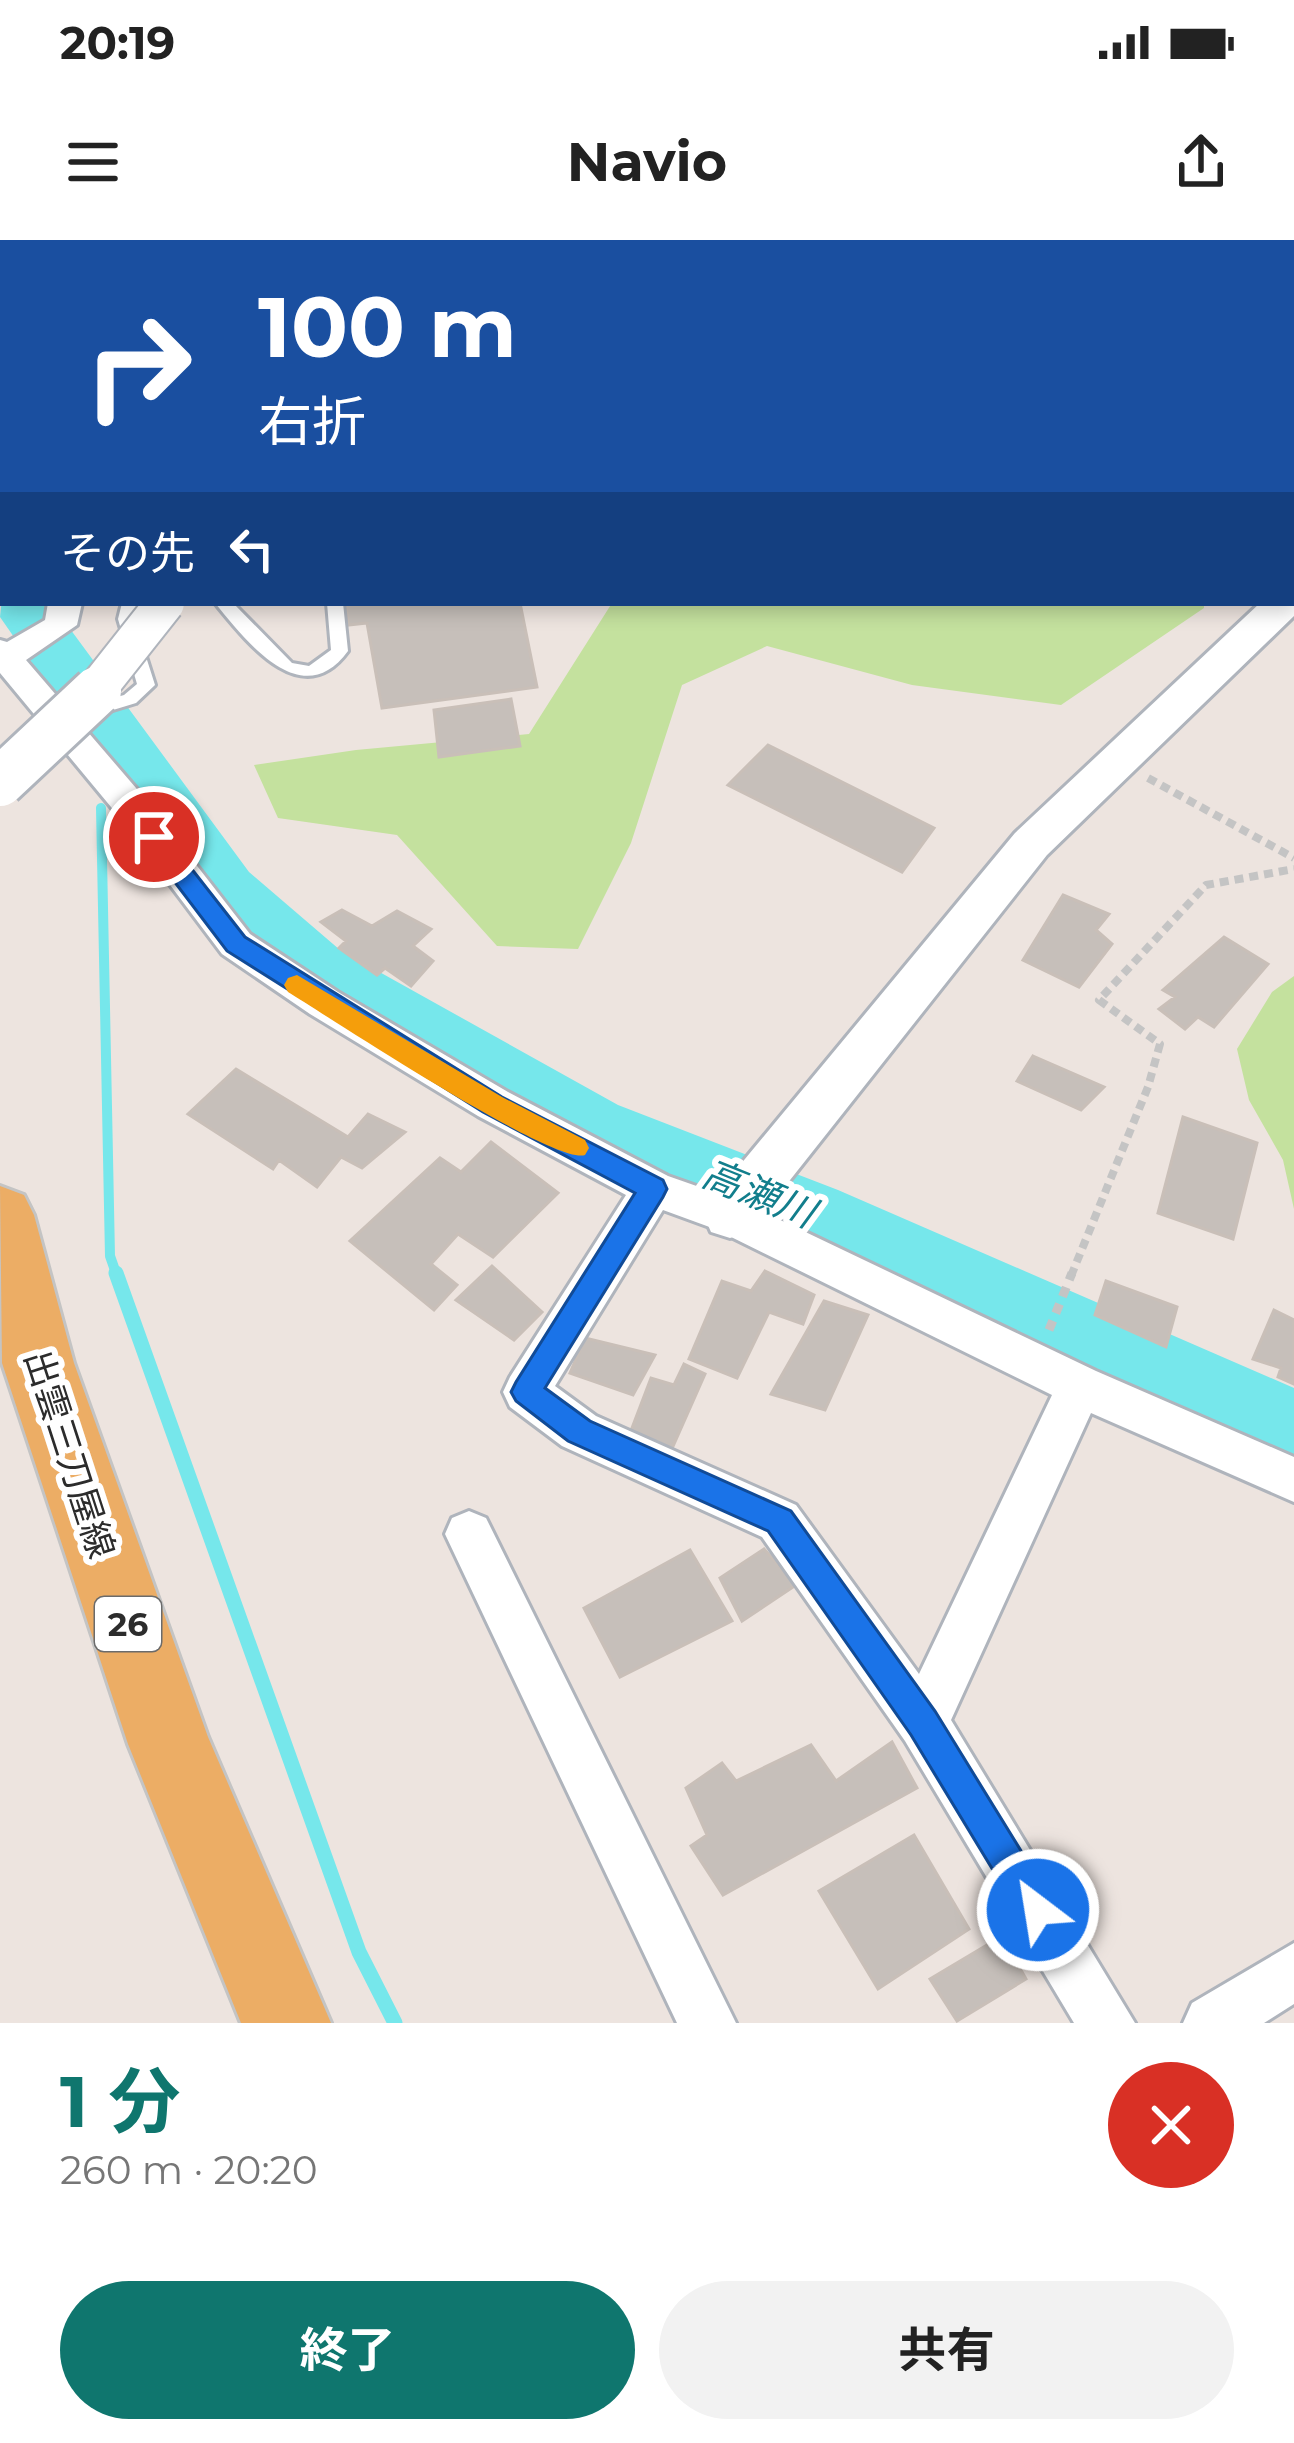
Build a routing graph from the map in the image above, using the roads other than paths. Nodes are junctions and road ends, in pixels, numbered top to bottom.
1 (129, 606) edge
2 (163, 606) edge
3 (226, 606) edge
4 (335, 606) edge
5 (1281, 606) edge
6 (63, 614) edge
7 (9, 653) edge
8 (71, 717) junction
9 (0, 782) edge
10 (653, 1189) junction
11 (745, 1197) junction
12 (0, 1215) edge
13 (1080, 1386) junction
14 (1294, 1480) edge
15 (469, 1534) dead end
16 (923, 1723) junction
17 (1294, 1971) edge
18 (286, 2023) edge
19 (707, 2023) edge
20 (1106, 2023) edge
21 (1212, 2023) edge

1 - 8 lane
2 - 9 street, bridge
3 - 4 lane
5 - 11 street
6 - 7 street
7 - 8 street
8 - 10 street
10 - 11 street
10 - 16 street
11 - 13 street
12 - 18 main road, 出雲三刀屋線 / 26
13 - 14 street
13 - 16 street
15 - 19 street
16 - 20 street
17 - 21 street

